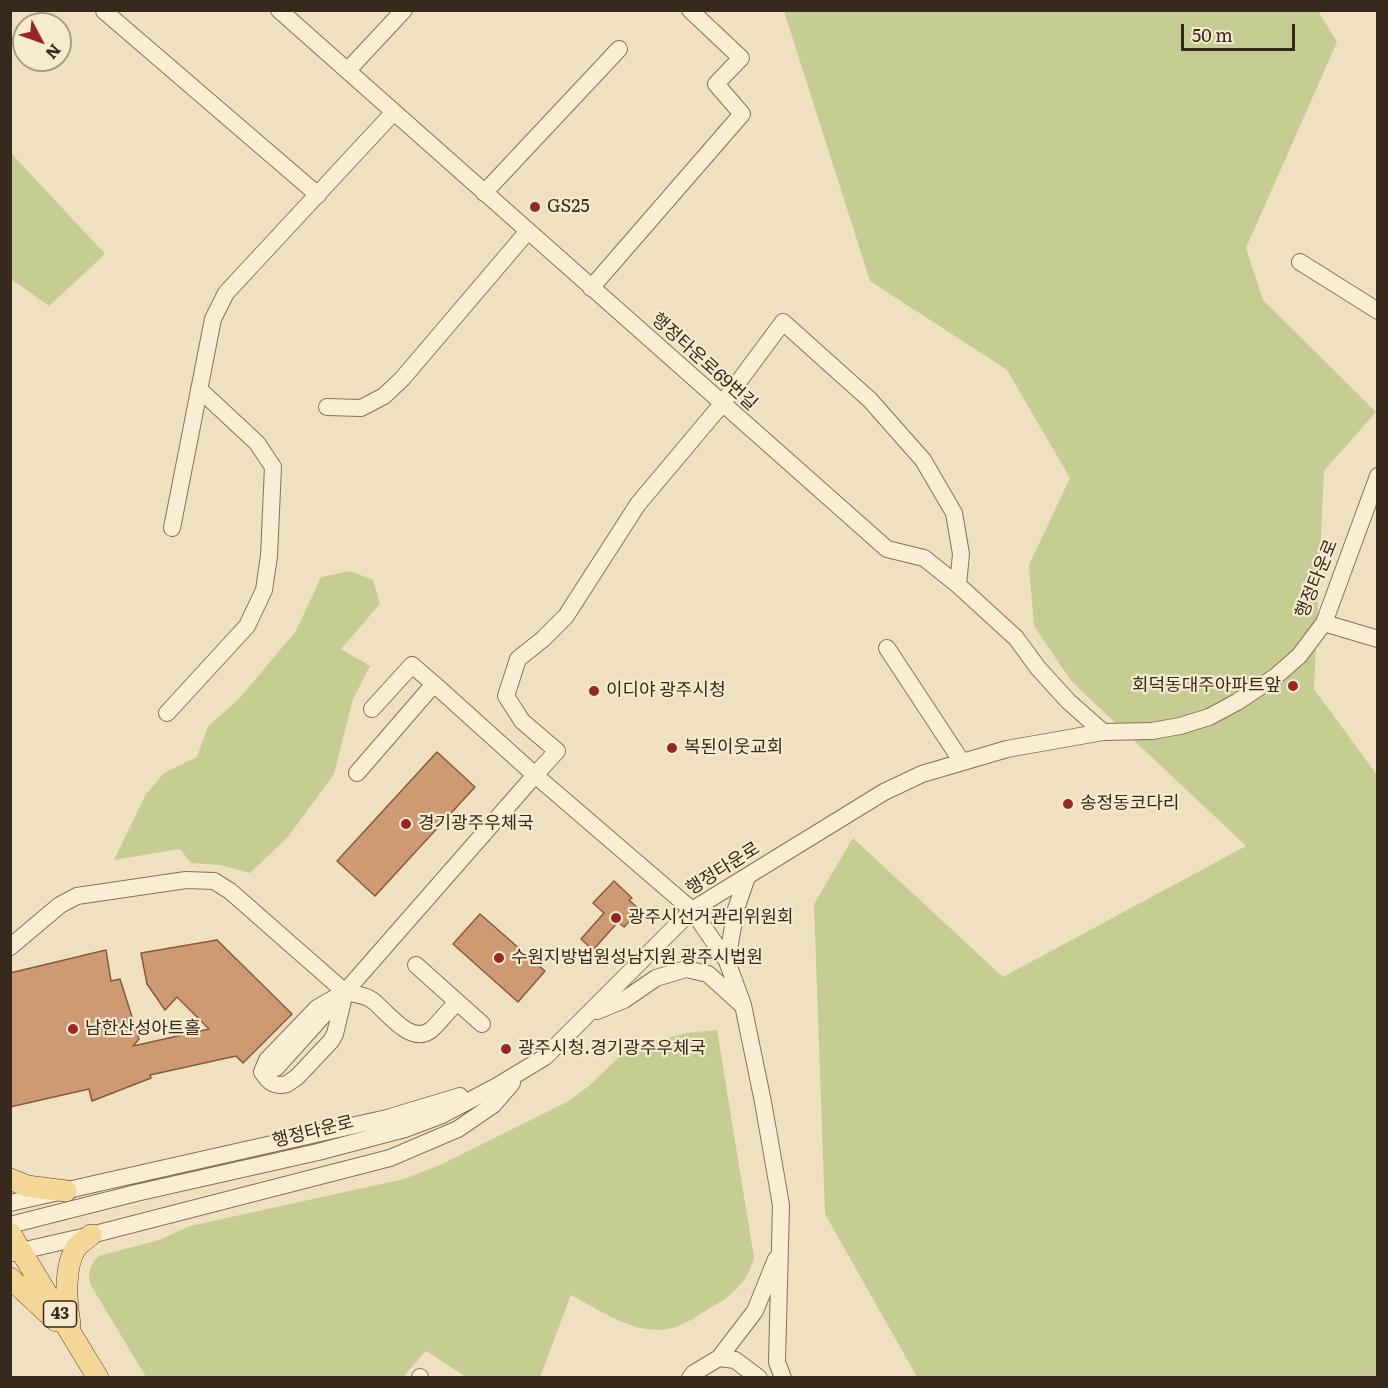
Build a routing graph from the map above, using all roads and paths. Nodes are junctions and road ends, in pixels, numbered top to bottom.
1 (279, 10) edge
2 (404, 10) edge
3 (690, 10) edge
4 (104, 11) edge
5 (619, 49) dead end
6 (348, 70) junction
7 (394, 112) junction
8 (484, 193) junction
9 (318, 195) junction
10 (528, 231) junction
11 (1300, 262) dead end
12 (591, 288) junction
13 (1377, 311) edge
14 (199, 389) junction
15 (722, 404) junction
16 (327, 407) dead end
17 (1377, 476) edge
18 (172, 528) dead end
19 (958, 585) junction
20 (1324, 622) junction
21 (1377, 639) edge
22 (887, 648) dead end
23 (434, 684) junction
24 (372, 709) dead end
25 (167, 713) dead end
26 (1103, 732) junction
27 (962, 762) junction
28 (357, 773) dead end
29 (536, 775) junction
30 (747, 877) junction
31 (692, 910) junction
32 (10, 947) edge
33 (727, 961) junction
34 (416, 965) dead end
35 (345, 992) junction
36 (457, 1002) junction
37 (742, 1005) junction
38 (588, 1015) junction
39 (482, 1024) dead end
40 (276, 1068) dead end
41 (520, 1073) junction
42 (10, 1179) edge
43 (66, 1191) junction
44 (10, 1203) edge
45 (10, 1225) edge
46 (10, 1233) edge
47 (90, 1235) junction
48 (781, 1246) junction
49 (16, 1252) edge
50 (10, 1278) edge
51 (73, 1336) junction
52 (719, 1358) junction
53 (98, 1377) edge
54 (690, 1377) edge
55 (759, 1377) edge
56 (783, 1377) edge

1 - 6 street, 행정타운로69번길
2 - 6 street
3 - 12 street
4 - 9 street
5 - 8 street
6 - 7 street, 행정타운로69번길
7 - 8 street, 행정타운로69번길
7 - 9 street
8 - 10 street, 행정타운로69번길
9 - 14 street
10 - 12 street, 행정타운로69번길
10 - 16 street
11 - 13 street
12 - 15 street, 행정타운로69번길
14 - 18 street
14 - 25 street
15 - 19 street, 행정타운로69번길
15 - 19 street
15 - 29 street
17 - 20 street, 행정타운로
19 - 26 street, 행정타운로69번길
20 - 21 street
20 - 26 street, 행정타운로
22 - 27 street
23 - 24 street
23 - 28 street
23 - 29 street
26 - 27 street, 행정타운로
27 - 30 street, 행정타운로
29 - 31 street
29 - 35 street
30 - 31 street, 행정타운로
30 - 33 street
31 - 33 street
31 - 38 street, 행정타운로
32 - 35 street
33 - 37 street
34 - 36 street
35 - 35 street
35 - 36 street
35 - 40 street
36 - 39 street
37 - 38 street
37 - 48 street
38 - 41 street, 행정타운로
41 - 43 street
41 - 45 street, 행정타운로
41 - 47 street
42 - 43 main road
43 - 44 street
46 - 49 main road, 43
47 - 49 street
47 - 51 main road
48 - 52 street
48 - 56 street
49 - 51 main road, 43
50 - 51 main road
51 - 53 main road, 43
52 - 54 street
52 - 55 street

